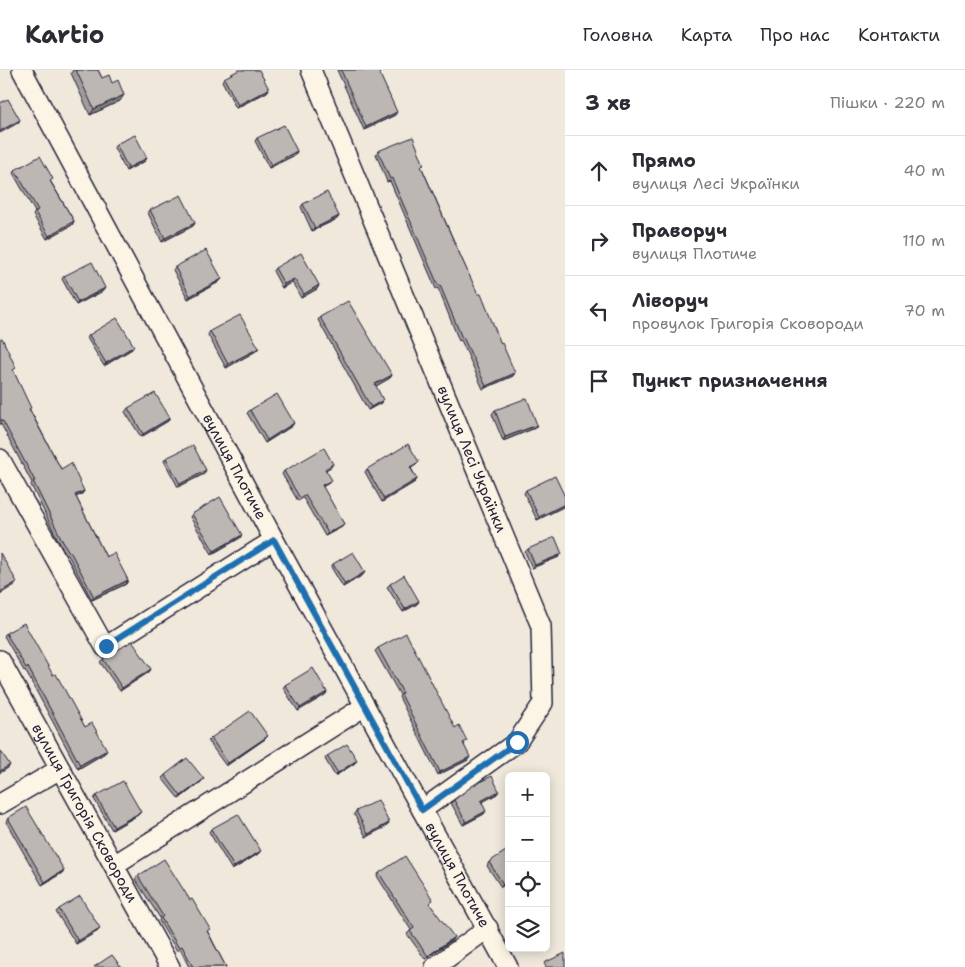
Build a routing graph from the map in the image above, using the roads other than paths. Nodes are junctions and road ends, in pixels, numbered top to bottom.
1 (22, 70) edge
2 (311, 70) edge
3 (0, 458) edge
4 (274, 540) junction
5 (0, 660) edge
6 (365, 706) junction
7 (60, 769) junction
8 (0, 804) edge
9 (422, 810) junction
10 (114, 865) junction
11 (488, 928) junction
12 (170, 967) edge
13 (435, 967) edge
14 (508, 967) edge

1 - 4 street, вулиця Плотиче
2 - 9 street, вулиця Лесі Українки
3 - 4 street
4 - 6 street, вулиця Плотиче
5 - 7 street, вулиця Григорія Сковороди
6 - 9 street, вулиця Плотиче
6 - 10 street
7 - 8 street
7 - 10 street, вулиця Григорія Сковороди
9 - 11 street, вулиця Плотиче
10 - 12 street, вулиця Григорія Сковороди
11 - 13 street
11 - 14 street, вулиця Плотиче

